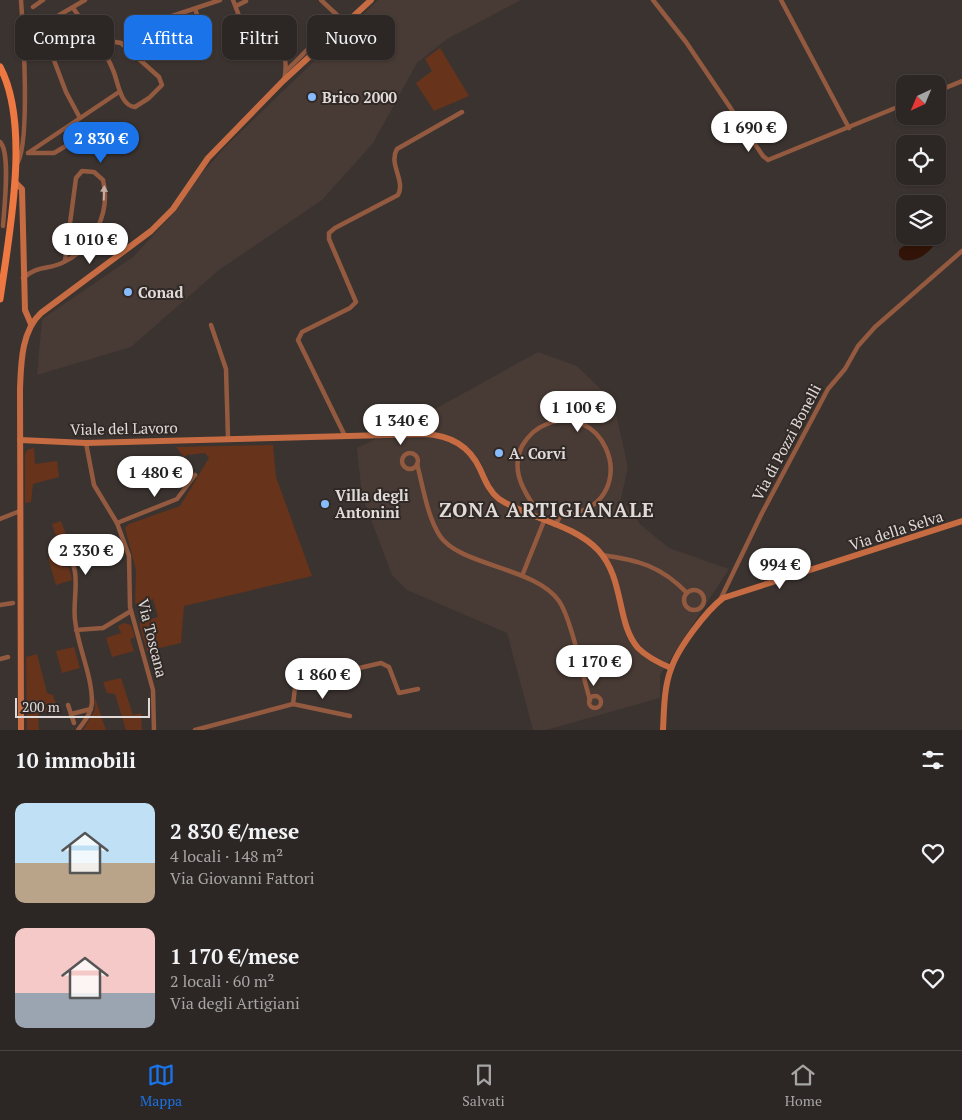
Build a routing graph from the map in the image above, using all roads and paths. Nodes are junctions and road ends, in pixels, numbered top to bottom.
1 (21, 0) edge
2 (43, 0) edge
3 (85, 0) edge
4 (220, 0) edge
5 (233, 0) edge
6 (321, 0) edge
7 (371, 0) edge
8 (652, 0) edge
9 (781, 0) edge
10 (246, 1) edge
11 (236, 6) junction
12 (33, 7) dead end
13 (73, 8) junction
14 (195, 9) junction
15 (22, 15) edge
16 (61, 15) edge
17 (78, 15) edge
18 (176, 15) edge
19 (197, 15) edge
20 (114, 44) edge
21 (24, 60) edge
22 (54, 60) edge
23 (108, 60) edge
24 (0, 67) edge
25 (286, 71) junction
26 (962, 80) edge
27 (283, 81) junction
28 (946, 87) edge
29 (120, 92) junction
30 (896, 108) edge
31 (462, 112) dead end
32 (80, 118) junction
33 (848, 128) junction
34 (0, 142) edge
35 (21, 153) junction
36 (28, 153) junction
37 (104, 154) dead end
38 (16, 165) junction
39 (15, 182) junction
40 (5, 226) junction
41 (962, 251) edge
42 (66, 262) junction
43 (23, 278) junction
44 (0, 299) edge
45 (31, 324) junction
46 (212, 325) dead end
47 (345, 436) junction
48 (228, 438) junction
49 (20, 440) junction
50 (86, 443) junction
51 (416, 464) dead end
52 (195, 475) dead end
53 (20, 512) junction
54 (528, 514) junction
55 (0, 519) edge
56 (544, 521) junction
57 (962, 521) edge
58 (117, 523) junction
59 (555, 525) junction
60 (60, 551) dead end
61 (602, 554) junction
62 (522, 576) junction
63 (687, 594) junction
64 (721, 600) junction
65 (13, 603) dead end
66 (0, 605) edge
67 (131, 611) junction
68 (76, 630) junction
69 (8, 657) dead end
70 (0, 659) edge
71 (671, 668) junction
72 (418, 689) dead end
73 (590, 700) dead end
74 (293, 704) junction
75 (68, 705) dead end
76 (91, 709) junction
77 (72, 714) junction
78 (350, 716) dead end
79 (74, 723) dead end
80 (21, 730) edge
81 (78, 730) edge
82 (154, 730) edge
83 (196, 730) edge
84 (663, 730) edge

1 - 15 street
2 - 12 street
3 - 13 street
4 - 14 street
5 - 11 street
6 - 25 street
7 - 27 street
8 - 33 street
9 - 33 street
10 - 11 street
11 - 25 street
13 - 16 street
13 - 17 street
14 - 18 street
14 - 19 street
20 - 29 street
21 - 35 street
22 - 32 street
23 - 29 street
24 - 38 main road
25 - 27 street
26 - 28 street
27 - 45 street
29 - 32 street
30 - 33 street
31 - 47 street
32 - 36 street
34 - 40 street
35 - 36 street
35 - 38 street
36 - 37 street
38 - 39 main road
39 - 40 main road
39 - 43 street
40 - 44 main road
41 - 64 street, Via di Pozzi Bonelli
42 -> 42 street
42 - 43 street
43 - 45 street
45 - 49 street
46 - 48 street
47 - 48 street, Viale del Lavoro
47 - 54 street, Viale del Lavoro
48 - 50 street, Viale del Lavoro
49 - 50 street, Viale del Lavoro
49 - 53 street
50 - 58 street, Via Toscana
51 - 62 street
52 - 58 street
53 - 55 street
53 - 80 street
54 - 56 street, Viale del Lavoro
54 - 59 street
56 - 59 street, Viale del Lavoro
56 - 62 street
57 - 64 street, Via della Selva
58 - 67 street, Via Toscana
59 - 61 street, Viale del Lavoro
60 - 68 street
61 - 63 street
61 - 71 street, Viale del Lavoro
62 - 73 street
63 - 63 street
64 - 71 street, Via della Selva
65 - 66 street
67 - 68 street
67 - 82 street, Via Toscana
68 - 76 street
69 - 70 street
71 - 84 street, Via della Selva
72 - 74 street
74 - 78 street
74 - 83 street
75 - 77 street
76 - 77 street
76 - 81 street
77 - 79 street

